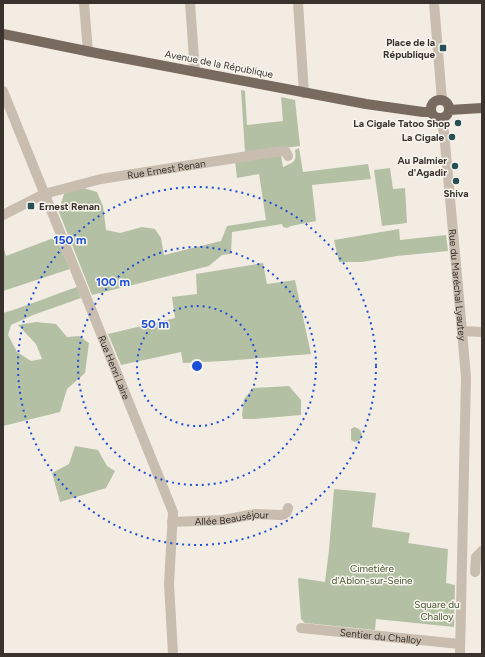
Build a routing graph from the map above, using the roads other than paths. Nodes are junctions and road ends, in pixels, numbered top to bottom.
1 (84, 3) edge
2 (190, 3) edge
3 (298, 3) edge
4 (434, 3) edge
5 (3, 34) edge
6 (88, 52) junction
7 (195, 72) junction
8 (3, 90) edge
9 (304, 93) junction
10 (442, 100) junction
11 (482, 108) edge
12 (449, 110) junction
13 (431, 112) junction
14 (440, 118) junction
15 (288, 156) dead end
16 (44, 194) junction
17 (3, 215) edge
18 (462, 331) junction
19 (482, 332) edge
20 (288, 508) dead end
21 (172, 522) junction
22 (482, 551) edge
23 (462, 569) junction
24 (479, 572) edge
25 (301, 628) dead end
26 (460, 649) edge
27 (173, 654) edge

1 - 6 street
2 - 7 street
3 - 9 street
4 - 10 street
5 - 6 main road, Avenue de la République
6 - 7 main road, Avenue de la République
7 - 9 main road, Avenue de la République
8 - 16 street, Rue Henri Laire
9 - 13 main road, Avenue de la République
10 - 12 main road
10 - 13 main road
11 - 12 main road
12 - 14 main road
13 - 14 main road
14 - 18 street, Rue du Maréchal Lyautey
15 - 16 street, Rue Ernest Renan
16 - 17 street, Rue Ernest Renan
16 - 21 street, Rue Henri Laire
18 - 19 street
18 - 23 street, Rue du Maréchal Lyautey
20 - 21 street, Allée Beauséjour
21 - 27 street, Rue Henri Laire
22 - 24 street
23 - 24 street
23 - 26 street, Rue du Maréchal Lyautey
25 - 26 street, Sentier du Challoy

